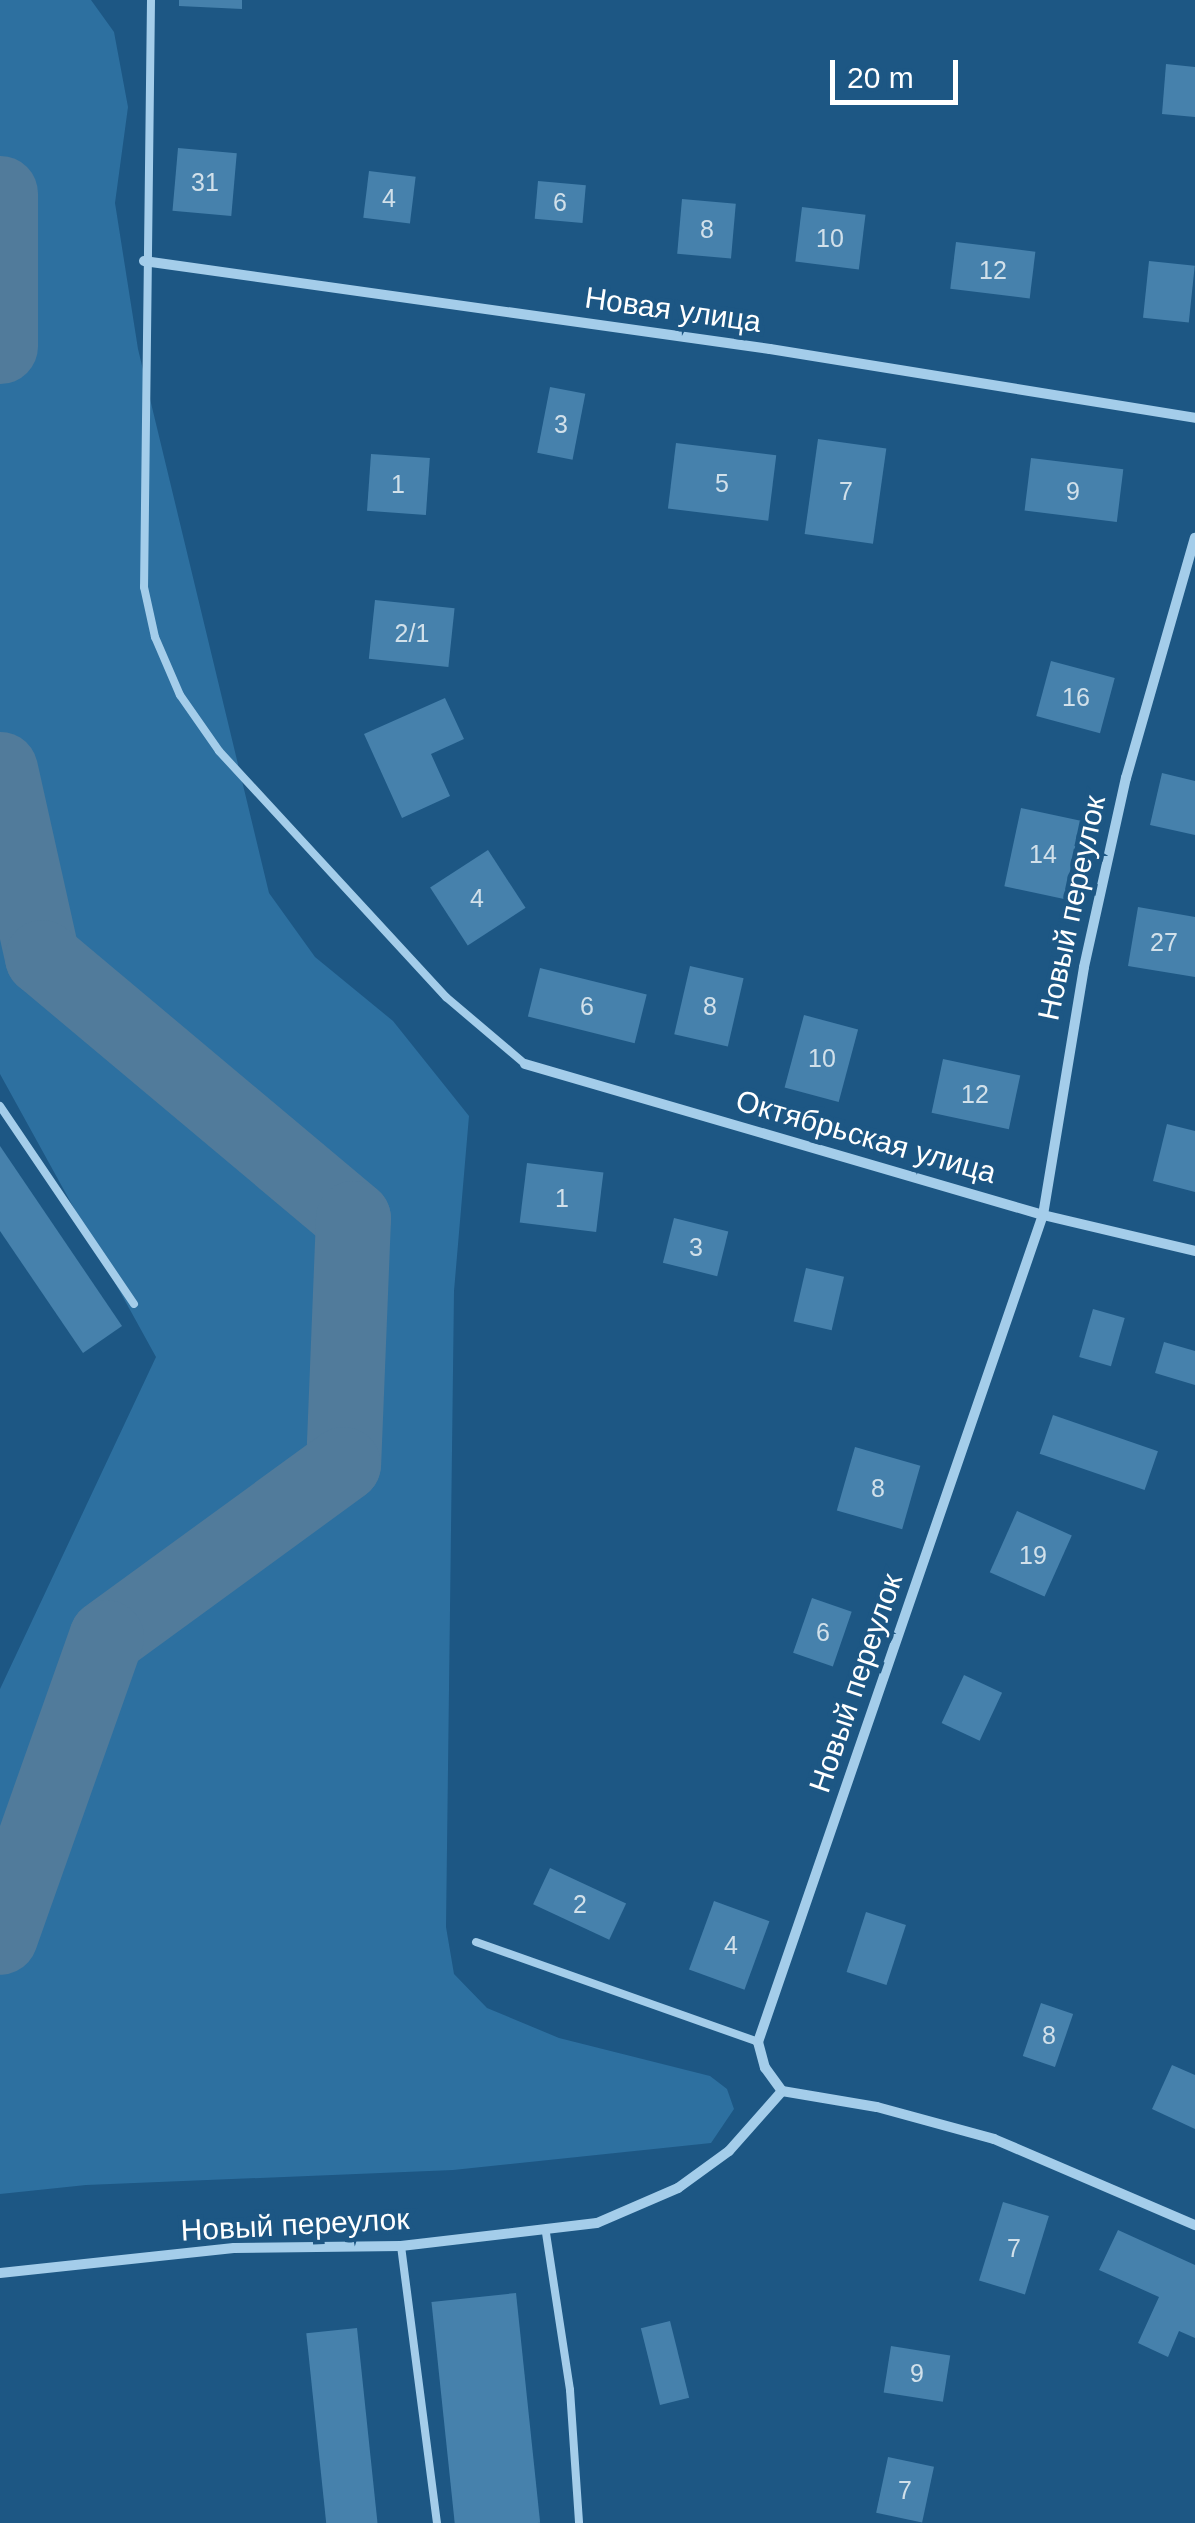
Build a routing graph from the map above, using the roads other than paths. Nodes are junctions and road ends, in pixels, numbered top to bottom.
1 (151, 0) edge
2 (144, 262) junction
3 (1195, 418) edge
4 (1195, 538) edge
5 (524, 1064) joint
6 (0, 1106) edge
7 (1043, 1215) junction
8 (1195, 1251) edge
9 (134, 1304) dead end
10 (476, 1942) dead end
11 (758, 2042) junction
12 (782, 2092) junction
13 (1195, 2225) edge
14 (546, 2233) junction
15 (400, 2246) junction
16 (0, 2273) edge
17 (437, 2523) edge
18 (579, 2523) edge

1 - 2 lane
2 - 3 street, Новая улица
2 - 5 lane
4 - 7 street, Новый переулок
5 - 7 street, Октябрьская улица
6 - 9 lane
7 - 8 street, Октябрьская улица
7 - 11 street, Новый переулок
10 - 11 lane
11 - 12 street
12 - 13 street
12 - 14 street, Новый переулок
14 - 15 street, Новый переулок
14 - 18 lane
15 - 16 street, Новый переулок
15 - 17 lane

